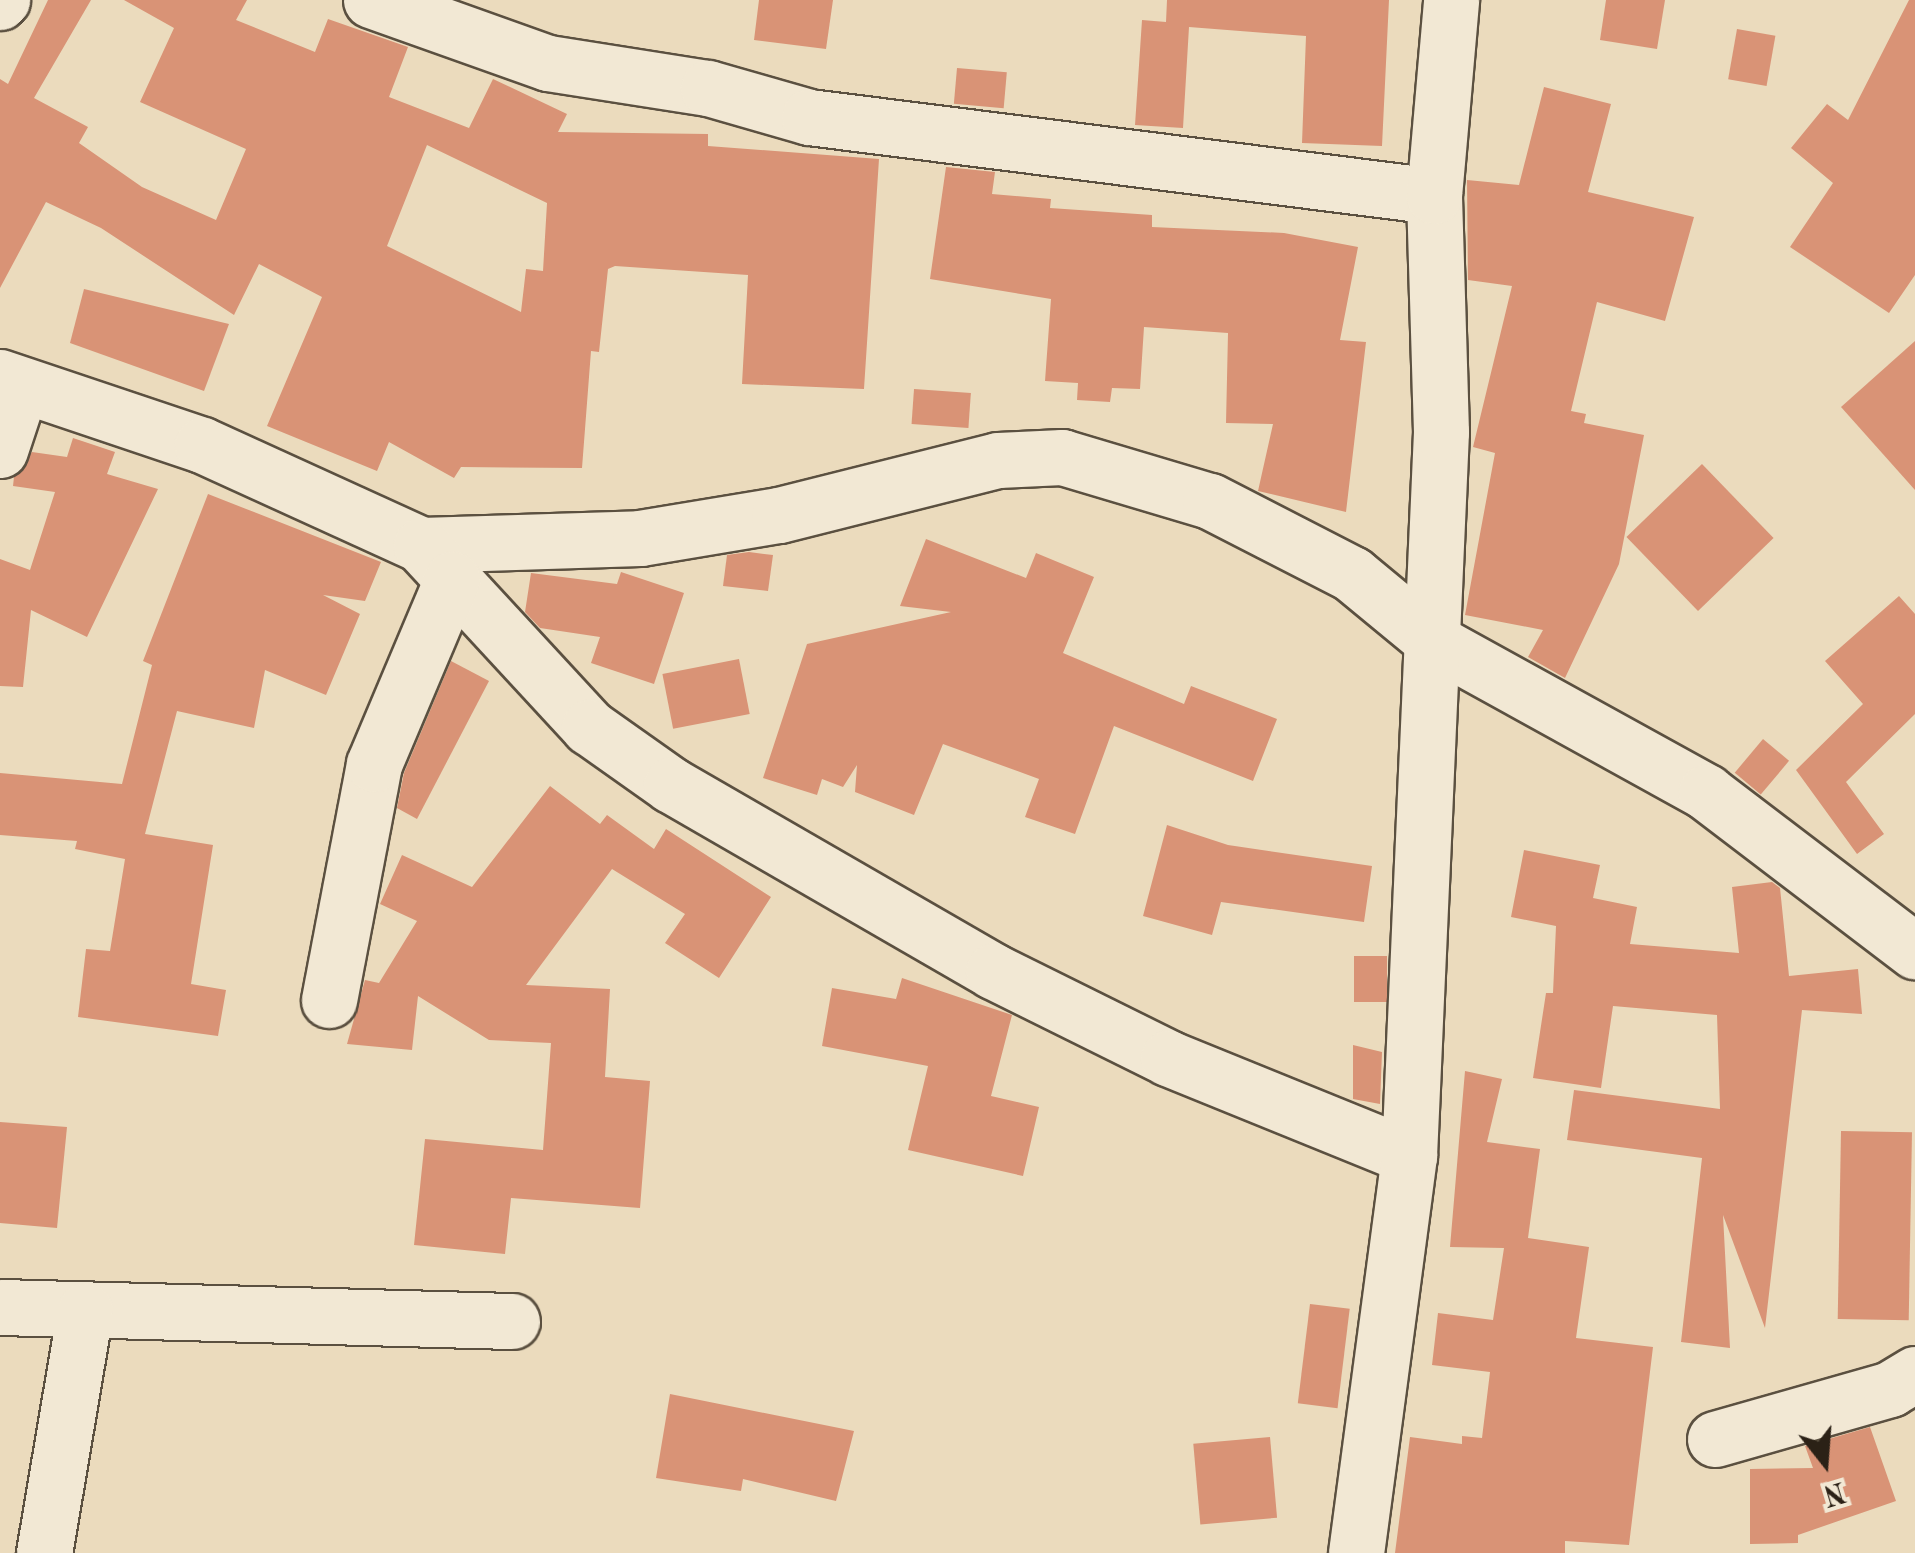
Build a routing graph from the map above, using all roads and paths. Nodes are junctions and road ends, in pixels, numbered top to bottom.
1 (371, 0) edge
2 (1451, 0) edge
3 (1434, 196) junction
4 (10, 381) edge
5 (0, 450) edge
6 (436, 562) junction
7 (1433, 641) junction
8 (1915, 951) edge
9 (329, 1000) dead end
10 (1409, 1156) junction
11 (0, 1307) edge
12 (85, 1310) junction
13 (512, 1321) dead end
14 (1915, 1374) edge
15 (1716, 1439) dead end
16 (44, 1553) edge
17 (1356, 1553) edge

1 - 3 street
2 - 3 street
3 - 7 street
4 - 5 street
4 - 6 street
6 - 7 street
6 - 9 street
6 - 10 street
7 - 8 street
7 - 10 street
10 - 17 street
11 - 12 street
12 - 13 street
12 - 16 street
14 - 15 street

